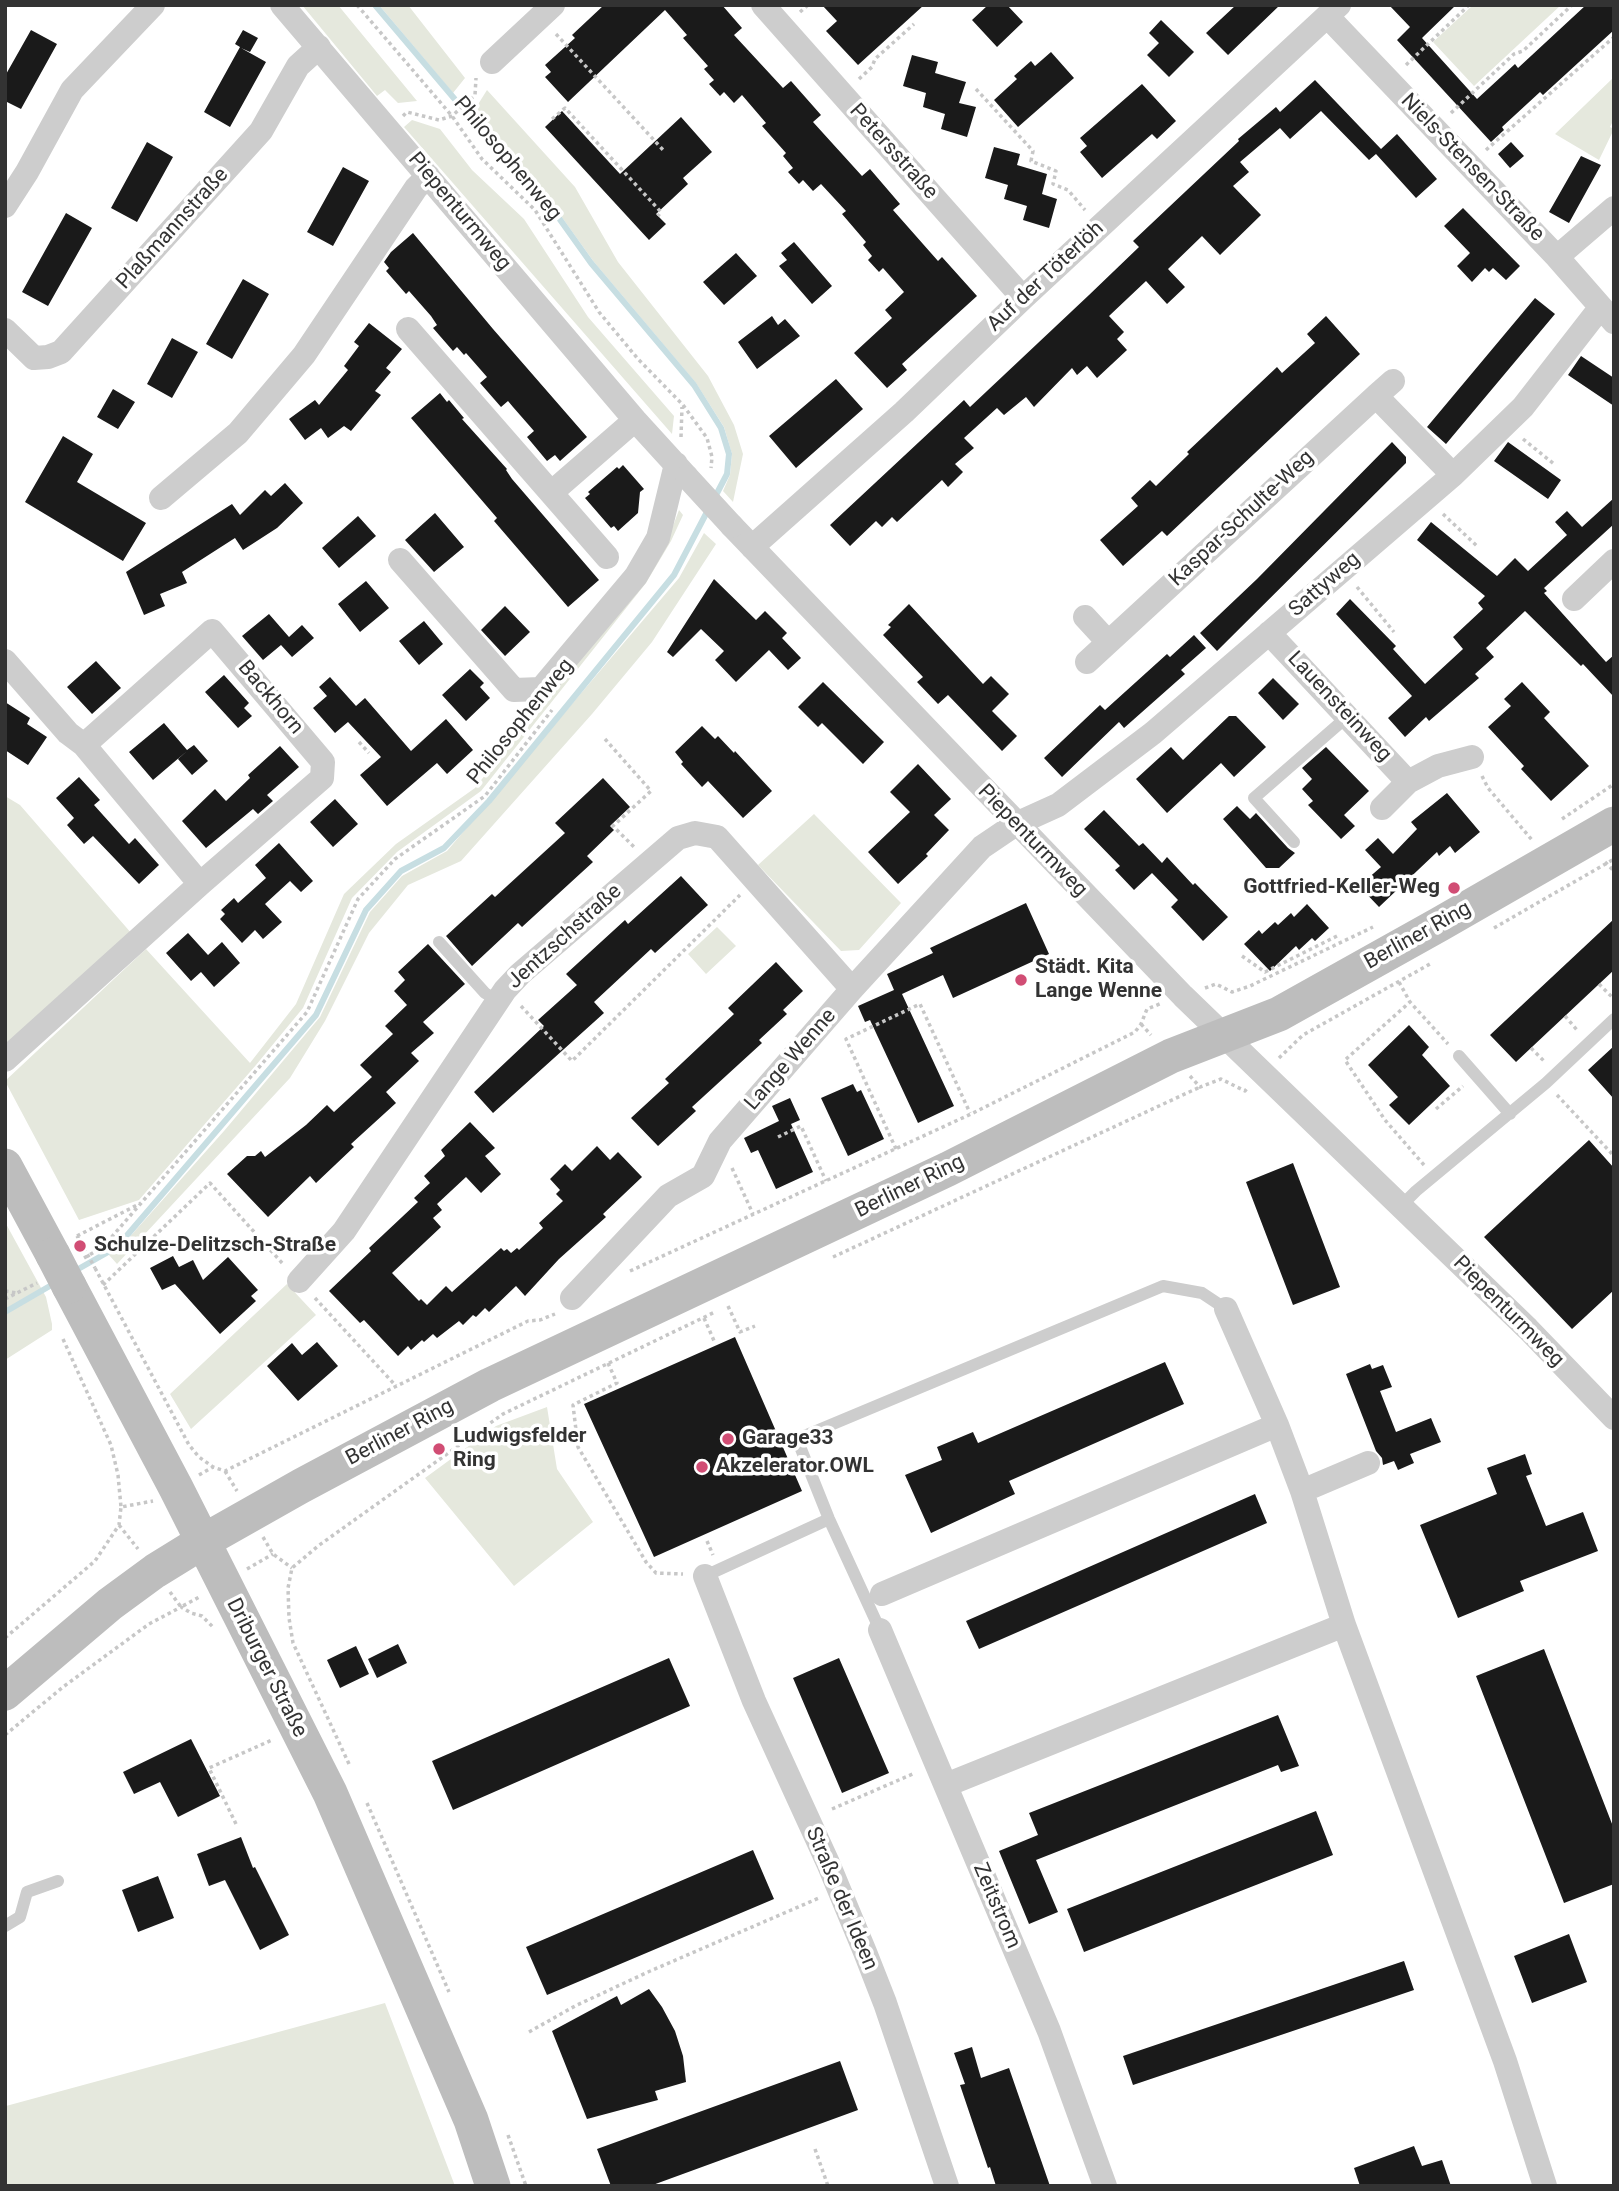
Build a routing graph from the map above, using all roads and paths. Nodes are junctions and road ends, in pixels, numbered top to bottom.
1 (153, 5) edge
2 (282, 5) edge
3 (357, 5) edge
4 (763, 5) edge
5 (1469, 5) edge
6 (1572, 5) edge
7 (547, 11) edge
8 (1334, 11) edge
9 (914, 24) dead end
10 (1614, 37) edge
11 (319, 47) junction
12 (492, 62) joint
13 (1389, 80) junction
14 (976, 89) dead end
15 (842, 95) junction
16 (452, 116) junction
17 (552, 120) dead end
18 (1434, 128) junction
19 (389, 130) junction
20 (664, 152) dead end
21 (1469, 165) junction
22 (428, 177) junction
23 (5, 206) edge
24 (1614, 208) edge
25 (658, 216) dead end
26 (1100, 228) junction
27 (1557, 257) junction
28 (1023, 298) junction
29 (1607, 315) edge
30 (408, 329) dead end
31 (5, 330) edge
32 (635, 420) junction
33 (1505, 424) junction
34 (1554, 464) dead end
35 (691, 472) junction
36 (1453, 475) junction
37 (551, 493) junction
38 (161, 498) dead end
39 (1426, 498) junction
40 (752, 547) junction
41 (1477, 547) dead end
42 (607, 556) dead end
43 (400, 560) dead end
44 (1614, 561) edge
45 (1342, 570) junction
46 (1574, 599) dead end
47 (1085, 617) dead end
48 (1394, 632) dead end
49 (1269, 633) junction
50 (1108, 642) junction
51 (5, 661) edge
52 (1087, 662) dead end
53 (559, 700) dead end
54 (1347, 716) junction
55 (605, 739) dead end
56 (359, 742) dead end
57 (84, 745) junction
58 (369, 753) dead end
59 (1472, 757) joint
60 (1408, 782) junction
61 (1614, 784) edge
62 (1382, 808) dead end
63 (1016, 824) junction
64 (1614, 824) edge
65 (1552, 826) dead end
66 (1532, 840) dead end
67 (1294, 842) dead end
68 (649, 862) junction
69 (756, 880) junction
70 (200, 884) junction
71 (1379, 924) dead end
72 (1339, 935) dead end
73 (439, 942) dead end
74 (1242, 956) dead end
75 (1399, 982) dead end
76 (1600, 984) dead end
77 (852, 989) junction
78 (501, 995) junction
79 (1183, 996) junction
80 (1614, 999) edge
81 (1410, 1002) junction
82 (1614, 1019) edge
83 (1223, 1037) junction
84 (1459, 1056) joint
85 (5, 1060) edge
86 (1475, 1075) junction
87 (1546, 1083) junction
88 (1200, 1087) dead end
89 (1436, 1109) dead end
90 (971, 1114) junction
91 (1510, 1114) junction
92 (778, 1137) dead end
93 (720, 1141) junction
94 (896, 1149) junction
95 (1614, 1156) edge
96 (5, 1166) edge
97 (1433, 1176) junction
98 (827, 1181) junction
99 (143, 1202) junction
100 (1401, 1206) junction
101 (753, 1214) junction
102 (90, 1254) dead end
103 (827, 1259) dead end
104 (73, 1268) junction
105 (621, 1276) dead end
106 (299, 1281) junction
107 (5, 1291) edge
108 (17, 1293) junction
109 (572, 1298) joint
110 (5, 1299) edge
111 (728, 1306) dead end
112 (1226, 1309) joint
113 (716, 1312) dead end
114 (704, 1318) junction
115 (755, 1326) dead end
116 (62, 1335) dead end
117 (715, 1343) dead end
118 (608, 1363) junction
119 (396, 1386) junction
120 (1614, 1419) edge
121 (1277, 1425) junction
122 (1368, 1463) dead end
123 (213, 1467) junction
124 (176, 1488) junction
125 (1302, 1491) junction
126 (121, 1507) junction
127 (829, 1520) junction
128 (202, 1542) junction
129 (273, 1554) dead end
130 (292, 1568) junction
131 (705, 1576) junction
132 (882, 1594) dead end
133 (181, 1607) dead end
134 (1344, 1625) junction
135 (880, 1630) joint
136 (5, 1638) edge
137 (5, 1693) edge
138 (5, 1735) edge
139 (270, 1741) dead end
140 (351, 1768) dead end
141 (941, 1774) junction
142 (362, 1793) dead end
143 (832, 1809) dead end
144 (236, 1824) dead end
145 (386, 1843) dead end
146 (58, 1881) dead end
147 (808, 1902) dead end
148 (5, 1926) edge
149 (529, 2032) dead end
150 (815, 2149) dead end
151 (493, 2186) edge
152 (828, 2186) edge
153 (947, 2186) edge
154 (1105, 2186) edge
155 (1545, 2186) edge

1 - 23 street
2 - 11 street, Piepenturmweg
3 - 16 path, Philosophenweg
4 - 15 street, Petersstraße
5 - 13 path
6 - 18 path
7 - 12 street
7 - 20 path
8 - 13 street, Niels-Stensen-Straße
8 - 26 street, Auf der Töterlöh
9 - 15 path
10 - 21 path
11 - 19 street, Piepenturmweg
11 - 31 street, Plaßmannstraße
12 - 16 path
13 - 18 street, Niels-Stensen-Straße
14 - 26 path
15 - 28 street, Petersstraße
16 - 19 path
16 - 35 path, Philosophenweg
17 - 25 path
18 - 21 street, Niels-Stensen-Straße
19 - 22 street, Piepenturmweg
21 - 27 street, Niels-Stensen-Straße
22 - 32 street, Piepenturmweg
22 - 38 street
24 - 27 street
26 - 28 street, Auf der Töterlöh
27 - 29 street, Niels-Stensen-Straße
28 - 40 street, Auf der Töterlöh
29 - 33 street, Sattyweg
30 - 37 street
32 - 35 street, Piepenturmweg
32 - 37 street
33 - 34 path
33 - 36 street, Sattyweg
35 - 40 street, Piepenturmweg, bridge
35 - 43 street
36 - 39 street, Sattyweg
36 - 50 street, Kaspar-Schulte-Weg
37 - 42 street
39 - 41 path
39 - 45 street, Sattyweg
40 - 63 street, Piepenturmweg
44 - 46 street
45 - 48 path
45 - 49 street, Sattyweg
47 - 50 street
49 - 54 street, Lauensteinweg
49 - 63 street, Sattyweg
50 - 52 street, Kaspar-Schulte-Weg
51 - 57 street
53 - 99 path, Philosophenweg
54 - 60 street, Lauensteinweg
54 - 67 lane
55 - 68 path
56 - 58 path
57 - 70 street
57 - 70 street, Backhorn
59 - 60 street, Lauensteinweg
59 - 66 path
60 - 62 street, Lauensteinweg
61 - 65 path
63 - 77 street, Lange Wenne
63 - 79 street, Piepenturmweg
64 - 83 main road, Berliner Ring
68 - 69 street, Jentzschstraße
68 - 78 street, Jentzschstraße
69 - 77 street, Jentzschstraße
69 - 78 path
70 - 85 street, Backhorn
71 - 79 path
72 - 74 path
73 - 78 lane
75 - 81 path
76 - 80 path
77 - 93 street, Lange Wenne
78 - 106 street, Jentzschstraße
79 - 83 street, Piepenturmweg
79 - 90 path
81 - 84 path
81 - 97 path
82 - 87 lane
83 - 100 street, Piepenturmweg
83 - 128 main road, Berliner Ring
84 - 86 lane
86 - 89 path
86 - 91 lane
87 - 91 lane
87 - 95 path
88 - 103 path
90 - 94 path
90 - 94 path
91 - 97 lane
92 - 98 path
93 - 101 path
93 - 109 street, Lange Wenne
94 - 98 path
96 - 104 main road, Driburger Straße
97 - 100 lane
98 - 101 path
99 - 102 path, Philosophenweg
99 - 104 path
100 - 120 street, Piepenturmweg
101 - 105 path
104 - 106 path
104 - 108 path
104 - 123 path
104 - 124 main road, Driburger Straße
106 - 119 path
107 - 108 path
108 - 110 path
109 - 119 path
111 - 115 path
112 - 121 street
112 - 127 lane
113 - 114 path
114 - 117 path
114 - 118 path
116 - 126 path
118 - 130 path
118 - 131 path
119 - 123 path
121 - 125 street
121 - 132 street
122 - 125 street
123 - 124 path
124 - 126 path
124 - 128 main road, Driburger Straße
125 - 134 street
126 - 136 path
127 - 131 lane
127 - 135 lane
128 - 137 main road
128 - 151 main road, Driburger Straße
129 - 130 path
130 - 140 path
131 - 153 street, Straße der Ideen
133 - 138 path
134 - 141 street
134 - 155 street
135 - 141 street, Zeitstrom
139 - 144 path
141 - 143 path
141 - 154 street, Zeitstrom
142 - 145 path
146 - 148 lane
147 - 149 path
150 - 152 path

